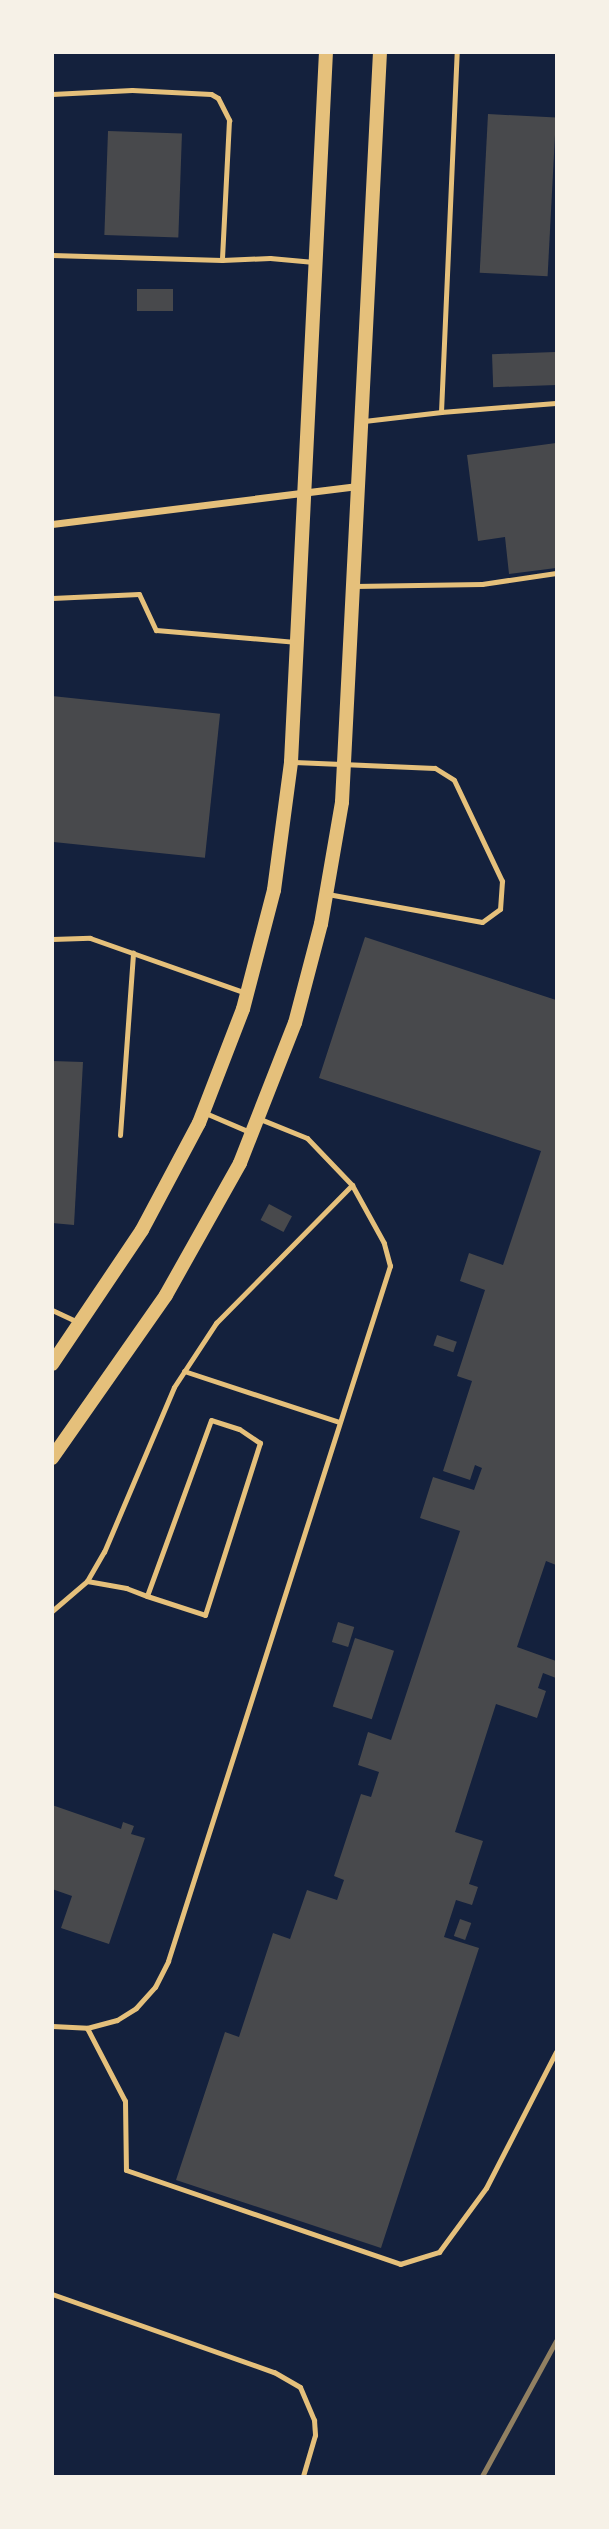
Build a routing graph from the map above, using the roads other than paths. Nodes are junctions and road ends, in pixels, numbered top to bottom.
1 (326, 52) edge
2 (380, 52) edge
3 (457, 52) edge
4 (52, 94) edge
5 (52, 255) edge
6 (222, 260) junction
7 (315, 262) junction
8 (556, 402) edge
9 (441, 412) junction
10 (362, 421) junction
11 (359, 486) junction
12 (304, 492) junction
13 (52, 524) edge
14 (556, 573) edge
15 (354, 586) junction
16 (52, 598) edge
17 (297, 642) junction
18 (291, 762) junction
19 (344, 764) junction
20 (328, 894) junction
21 (52, 939) edge
22 (133, 952) junction
23 (248, 993) junction
24 (203, 1112) junction
25 (260, 1119) junction
26 (253, 1134) junction
27 (120, 1135) dead end
28 (352, 1185) junction
29 (52, 1310) edge
30 (81, 1323) junction
31 (52, 1364) edge
32 (184, 1371) junction
33 (339, 1423) junction
34 (52, 1458) edge
35 (87, 1581) junction
36 (147, 1596) junction
37 (52, 1611) edge
38 (52, 2026) edge
39 (88, 2028) junction
40 (556, 2052) edge
41 (52, 2294) edge
42 (303, 2476) edge

1 - 7 main road
2 - 10 main road
3 - 9 lane
4 - 6 lane
5 - 6 lane
6 - 7 lane
7 - 12 main road
8 - 9 lane
9 - 10 lane
10 - 11 main road
11 - 12 street
11 - 15 main road
12 - 13 street
12 - 17 main road
14 - 15 lane
15 - 19 main road
16 - 17 lane
17 - 18 main road
18 - 19 lane
18 - 23 main road
19 - 20 main road
19 - 20 lane
20 - 25 main road
21 - 22 lane
22 - 23 lane
22 - 27 lane
23 - 24 main road
24 - 26 lane
24 - 30 main road
25 - 26 main road
25 - 28 lane
26 - 34 main road
28 - 32 lane
28 - 33 lane
29 - 30 lane
30 - 31 main road
32 - 33 lane
32 - 35 lane
33 - 39 lane
35 - 36 lane
35 - 37 lane
36 - 36 lane
38 - 39 lane
39 - 40 lane
41 - 42 lane

